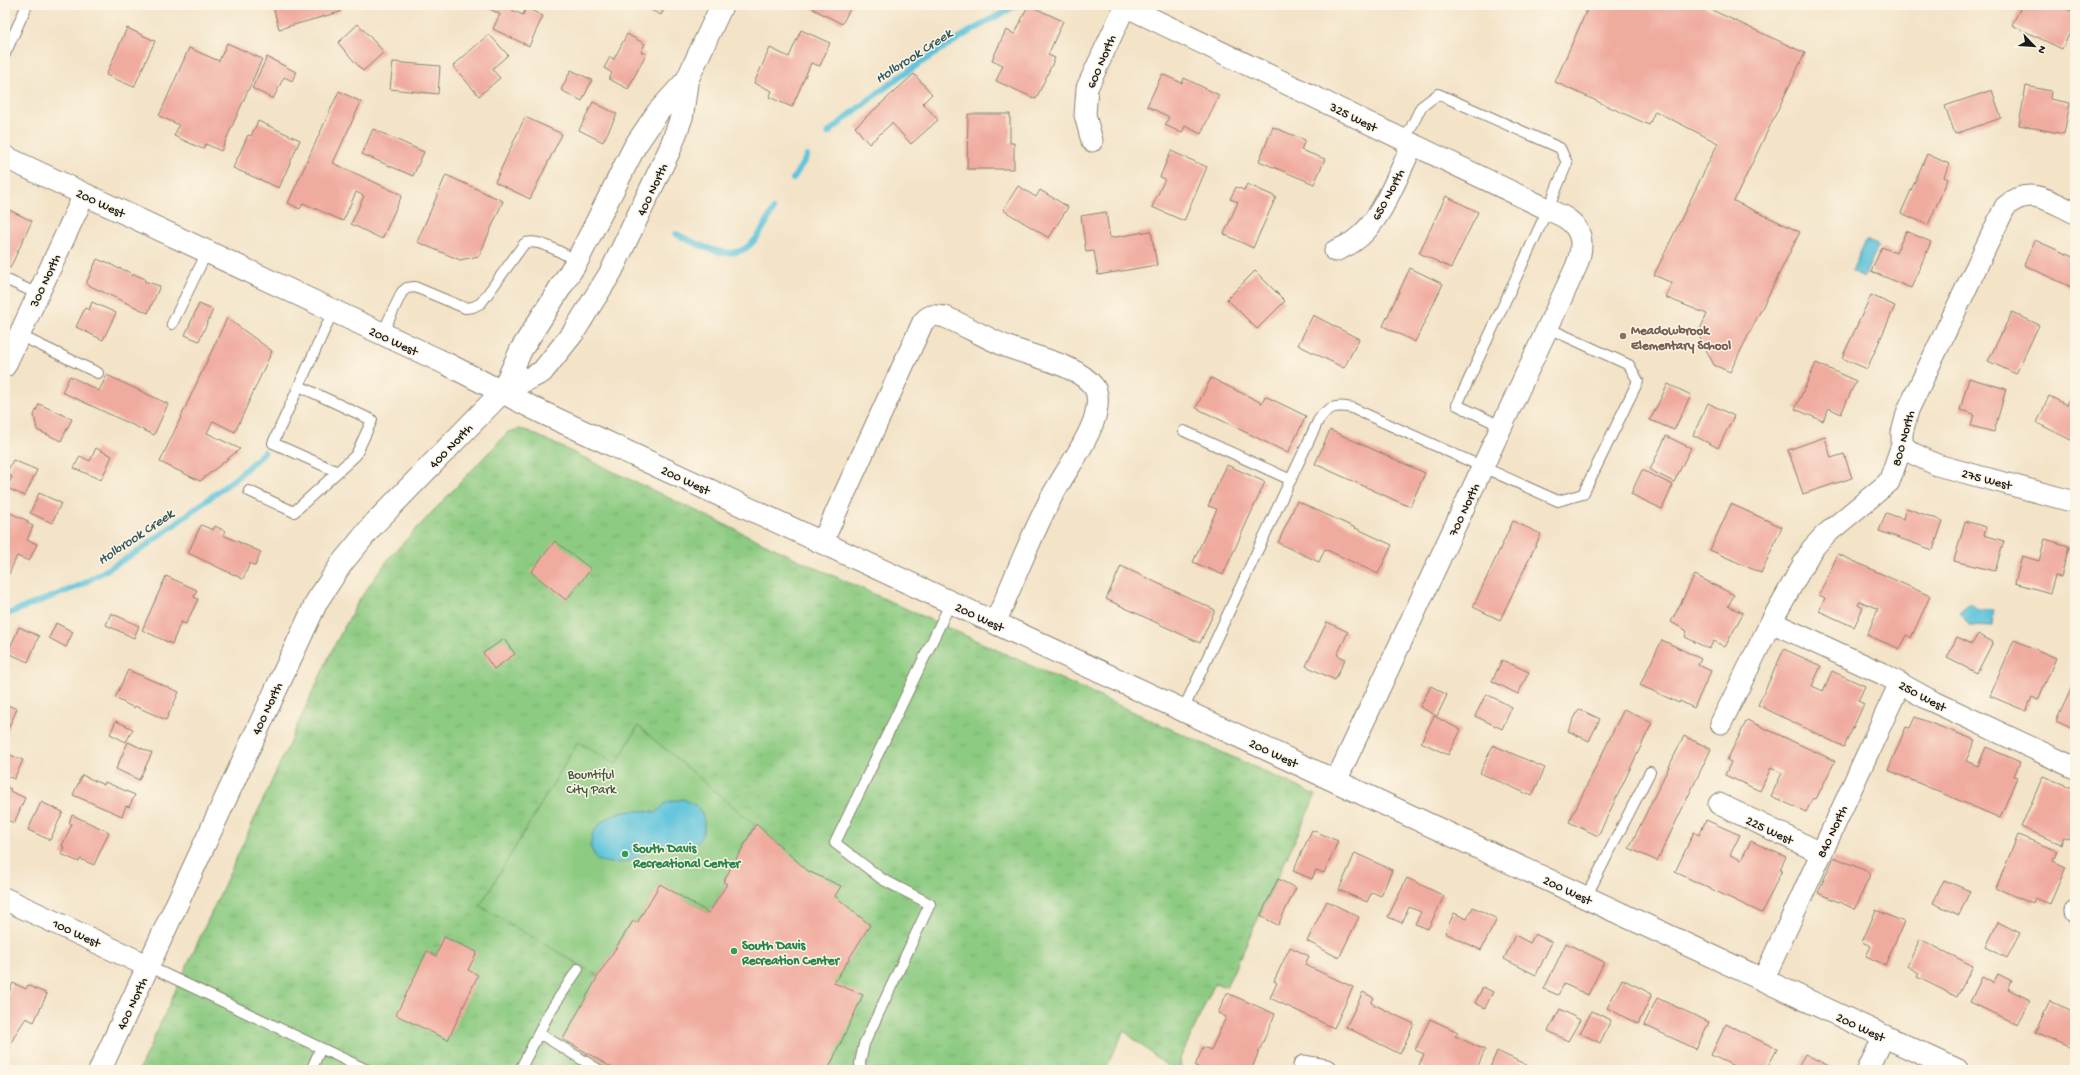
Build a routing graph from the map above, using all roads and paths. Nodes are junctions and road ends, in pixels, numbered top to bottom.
1 (27, 5) edge
2 (722, 5) edge
3 (1124, 5) edge
4 (5, 54) edge
5 (687, 80) junction
6 (1092, 141) dead end
7 (1409, 142) junction
8 (5, 157) edge
9 (84, 194) junction
10 (1548, 209) junction
11 (2075, 213) edge
12 (1580, 234) joint
13 (1335, 251) dead end
14 (206, 252) junction
15 (577, 261) junction
16 (5, 279) edge
17 (38, 294) junction
18 (333, 311) junction
19 (172, 324) dead end
20 (1548, 328) junction
21 (382, 334) junction
22 (19, 335) junction
23 (5, 366) edge
24 (98, 373) dead end
25 (299, 386) junction
26 (502, 392) junction
27 (1501, 426) junction
28 (1184, 431) dead end
29 (1902, 445) junction
30 (1483, 466) junction
31 (338, 472) junction
32 (1291, 480) junction
33 (249, 491) dead end
34 (2075, 502) edge
35 (822, 543) junction
36 (950, 602) junction
37 (1771, 622) junction
38 (996, 623) junction
39 (1900, 683) junction
40 (1183, 710) junction
41 (1721, 723) dead end
42 (2075, 768) edge
43 (1650, 772) dead end
44 (1336, 781) junction
45 (1719, 804) dead end
46 (1821, 853) junction
47 (1586, 897) junction
48 (5, 899) edge
49 (148, 966) junction
50 (578, 970) dead end
51 (1763, 980) junction
52 (539, 1033) junction
53 (1884, 1036) junction
54 (321, 1048) junction
55 (1304, 1066) dead end
56 (100, 1070) edge
57 (311, 1070) edge
58 (366, 1070) edge
59 (520, 1070) edge
60 (599, 1070) edge
61 (861, 1070) edge
62 (1327, 1070) edge
63 (1868, 1070) edge
64 (1957, 1070) edge

1 - 4 lane
2 - 5 main road, 400 North
3 - 6 street, 600 North
3 - 7 street, 325 West
5 - 15 main road, 400 North
5 - 26 main road, 400 North
7 - 10 street, 325 West
7 - 10 lane
7 - 13 street, 650 North
8 - 9 main road, 200 West
9 - 14 main road, 200 West
9 - 17 street, 300 North
10 - 12 street, 325 West
10 - 27 lane
11 - 29 street, 800 North
12 - 20 street, 700 North
14 - 18 main road, 200 West
14 - 19 lane
15 - 21 lane
15 - 26 main road, 400 North
16 - 17 lane
17 - 22 street, 300 North
18 - 21 main road, 200 West
18 - 25 lane
20 - 27 street, 700 North
20 - 30 lane
21 - 26 main road, 200 West
22 - 23 street, 300 North
22 - 24 lane
25 - 31 lane
25 - 31 lane
26 - 35 main road, 200 West
26 - 49 main road, 400 North
27 - 30 street, 700 North
28 - 32 lane
29 - 34 street, 275 West
29 - 37 street, 800 North
30 - 32 lane
30 - 44 street, 700 North
31 - 33 lane
32 - 40 lane
35 - 36 main road, 200 West
35 - 38 street
36 - 38 main road, 200 West
36 - 61 lane
37 - 39 street, 250 West
37 - 41 street, 800 North
38 - 40 main road, 200 West
39 - 42 street, 250 West
39 - 46 street, 840 North
40 - 44 main road, 200 West
43 - 47 lane
44 - 47 main road, 200 West
45 - 46 street, 225 West
46 - 51 street, 840 North
47 - 51 main road, 200 West
48 - 49 main road, 100 West
49 - 54 lane
49 - 56 main road, 400 North
50 - 52 lane
51 - 53 main road, 200 West
52 - 59 lane
52 - 60 lane
53 - 63 street
53 - 64 main road, 200 West
54 - 57 lane
54 - 58 lane
55 - 62 street

